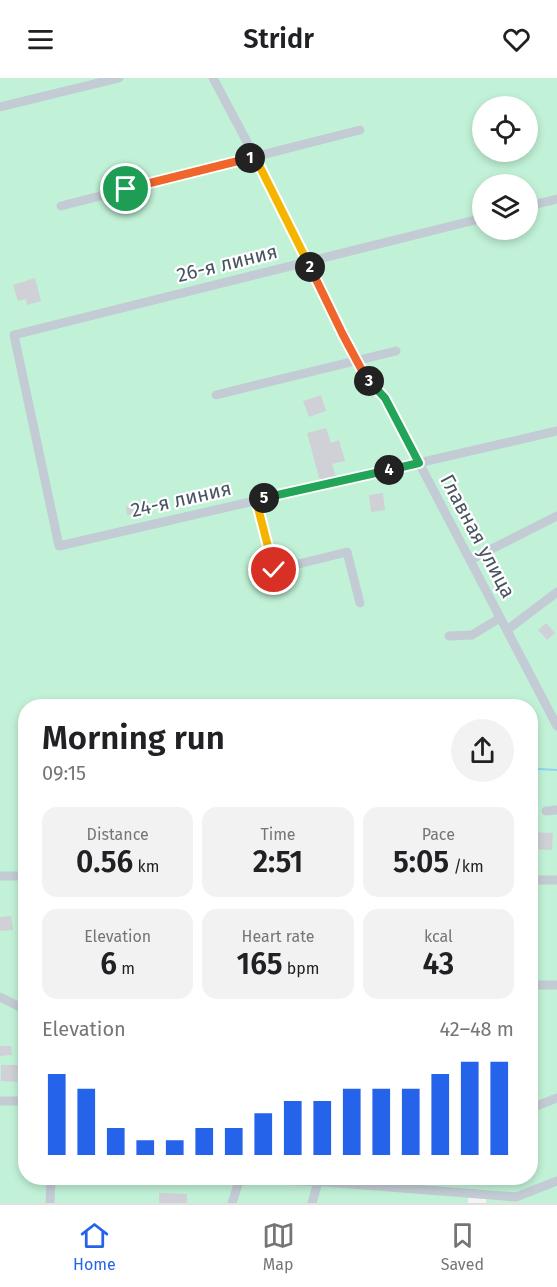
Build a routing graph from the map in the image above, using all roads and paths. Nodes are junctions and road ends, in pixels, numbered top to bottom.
1 (119, 78) edge
2 (213, 78) edge
3 (0, 106) edge
4 (360, 130) dead end
5 (255, 157) junction
6 (557, 199) edge
7 (538, 204) edge
8 (61, 206) dead end
9 (472, 221) edge
10 (308, 262) junction
11 (396, 351) dead end
12 (357, 360) junction
13 (216, 395) dead end
14 (557, 431) edge
15 (419, 463) junction
16 (256, 500) junction
17 (557, 516) edge
18 (59, 546) joint
19 (470, 560) junction
20 (274, 570) junction
21 (278, 587) dead end
22 (557, 592) edge
23 (360, 603) dead end
24 (500, 618) junction
25 (507, 630) junction
26 (449, 636) dead end
27 (557, 726) edge
28 (546, 810) dead end
29 (557, 810) edge
30 (0, 876) edge
31 (18, 876) edge
32 (538, 880) edge
33 (557, 880) edge
34 (538, 985) edge
35 (557, 985) edge
36 (0, 997) edge
37 (18, 1006) edge
38 (557, 1098) edge
39 (0, 1101) edge
40 (18, 1101) edge
41 (538, 1105) edge
42 (557, 1181) edge
43 (51, 1185) edge
44 (238, 1185) edge
45 (317, 1185) edge
46 (358, 1185) edge
47 (50, 1203) edge
48 (232, 1203) edge
49 (312, 1203) edge

1 - 3 street
2 - 5 street, Главная улица
4 - 5 street
5 - 8 street
5 - 10 street, Главная улица
6 - 7 street
9 - 10 street, 26-я линия
10 - 12 street, Главная улица
10 - 18 street, 26-я линия
11 - 12 street
12 - 13 street
12 - 15 street, Главная улица
14 - 15 street, 24-я линия
15 - 16 street, 24-я линия
15 - 19 street, Главная улица
16 - 18 street, 24-я линия
16 - 20 street
17 - 19 street
19 - 24 street, Главная улица
20 - 21 street
20 - 23 street
22 - 25 street
24 - 25 street, Главная улица
24 - 26 street
25 - 27 street, Главная улица
28 - 29 street
30 - 31 street
32 - 33 street
34 - 35 street
36 - 37 street
38 - 41 street
39 - 40 street
42 - 46 street
43 - 47 street
44 - 48 street
45 - 49 street

